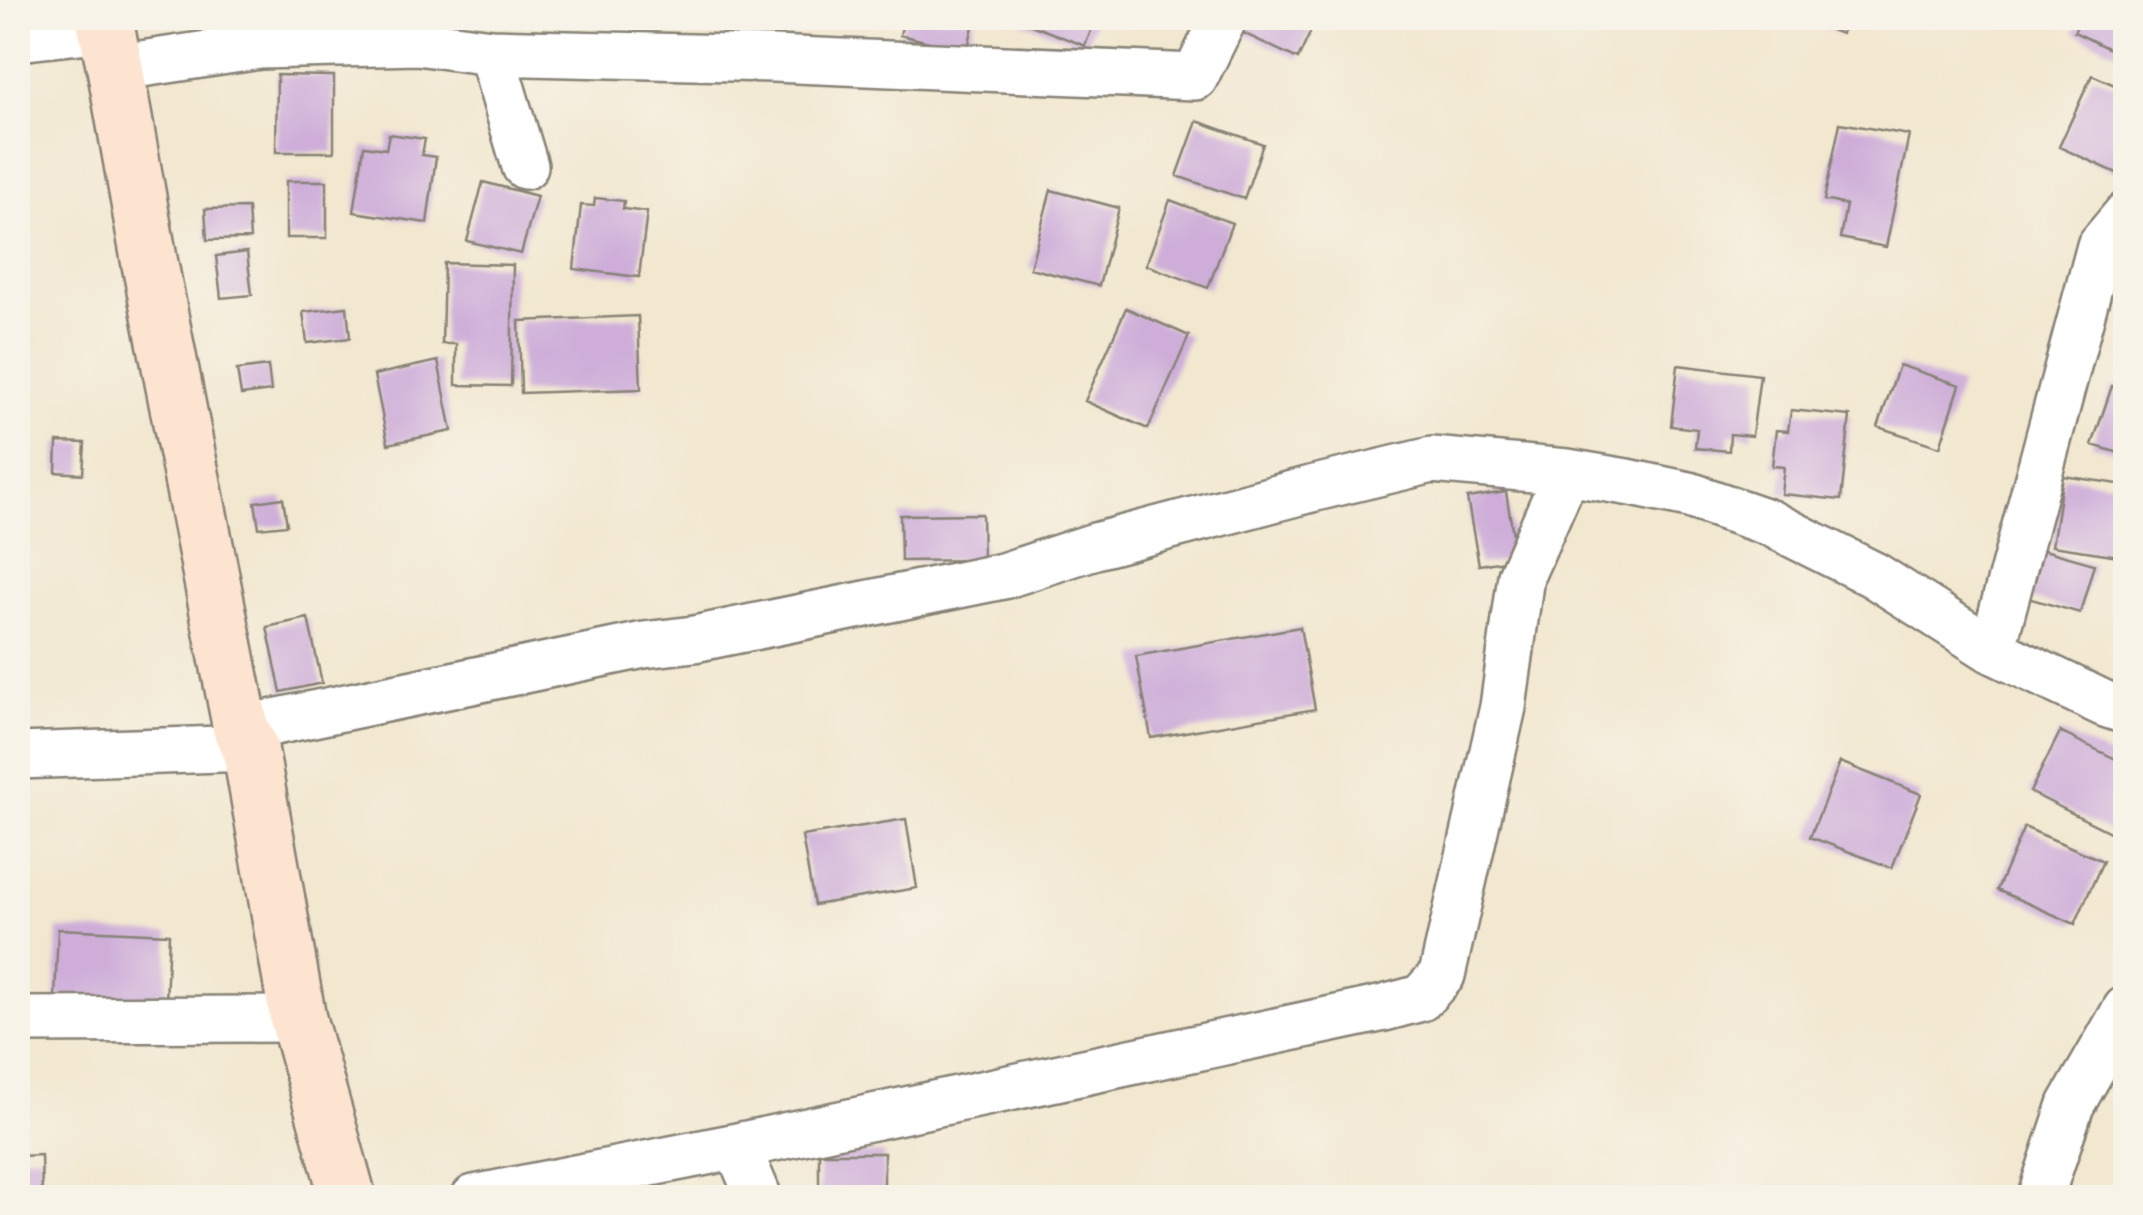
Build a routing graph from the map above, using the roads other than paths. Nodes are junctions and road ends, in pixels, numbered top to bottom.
1 (1224, 18) edge
2 (18, 38) edge
3 (108, 38) edge
4 (491, 52) junction
5 (525, 166) dead end
6 (2126, 216) edge
7 (1568, 472) junction
8 (1992, 650) junction
9 (2126, 711) edge
10 (245, 739) junction
11 (18, 756) edge
12 (2126, 1010) edge
13 (298, 1019) junction
14 (18, 1020) edge
15 (737, 1146) junction
16 (348, 1198) edge
17 (474, 1198) edge
18 (759, 1198) edge
19 (2040, 1198) edge

1 - 4 street
2 - 3 street
3 - 4 street
3 - 10 main road
4 - 5 street
6 - 8 street
7 - 8 street
7 - 10 street
7 - 15 street
8 - 9 street
10 - 11 street
10 - 13 main road
12 - 19 street
13 - 14 street
13 - 16 main road
15 - 17 street
15 - 18 street

